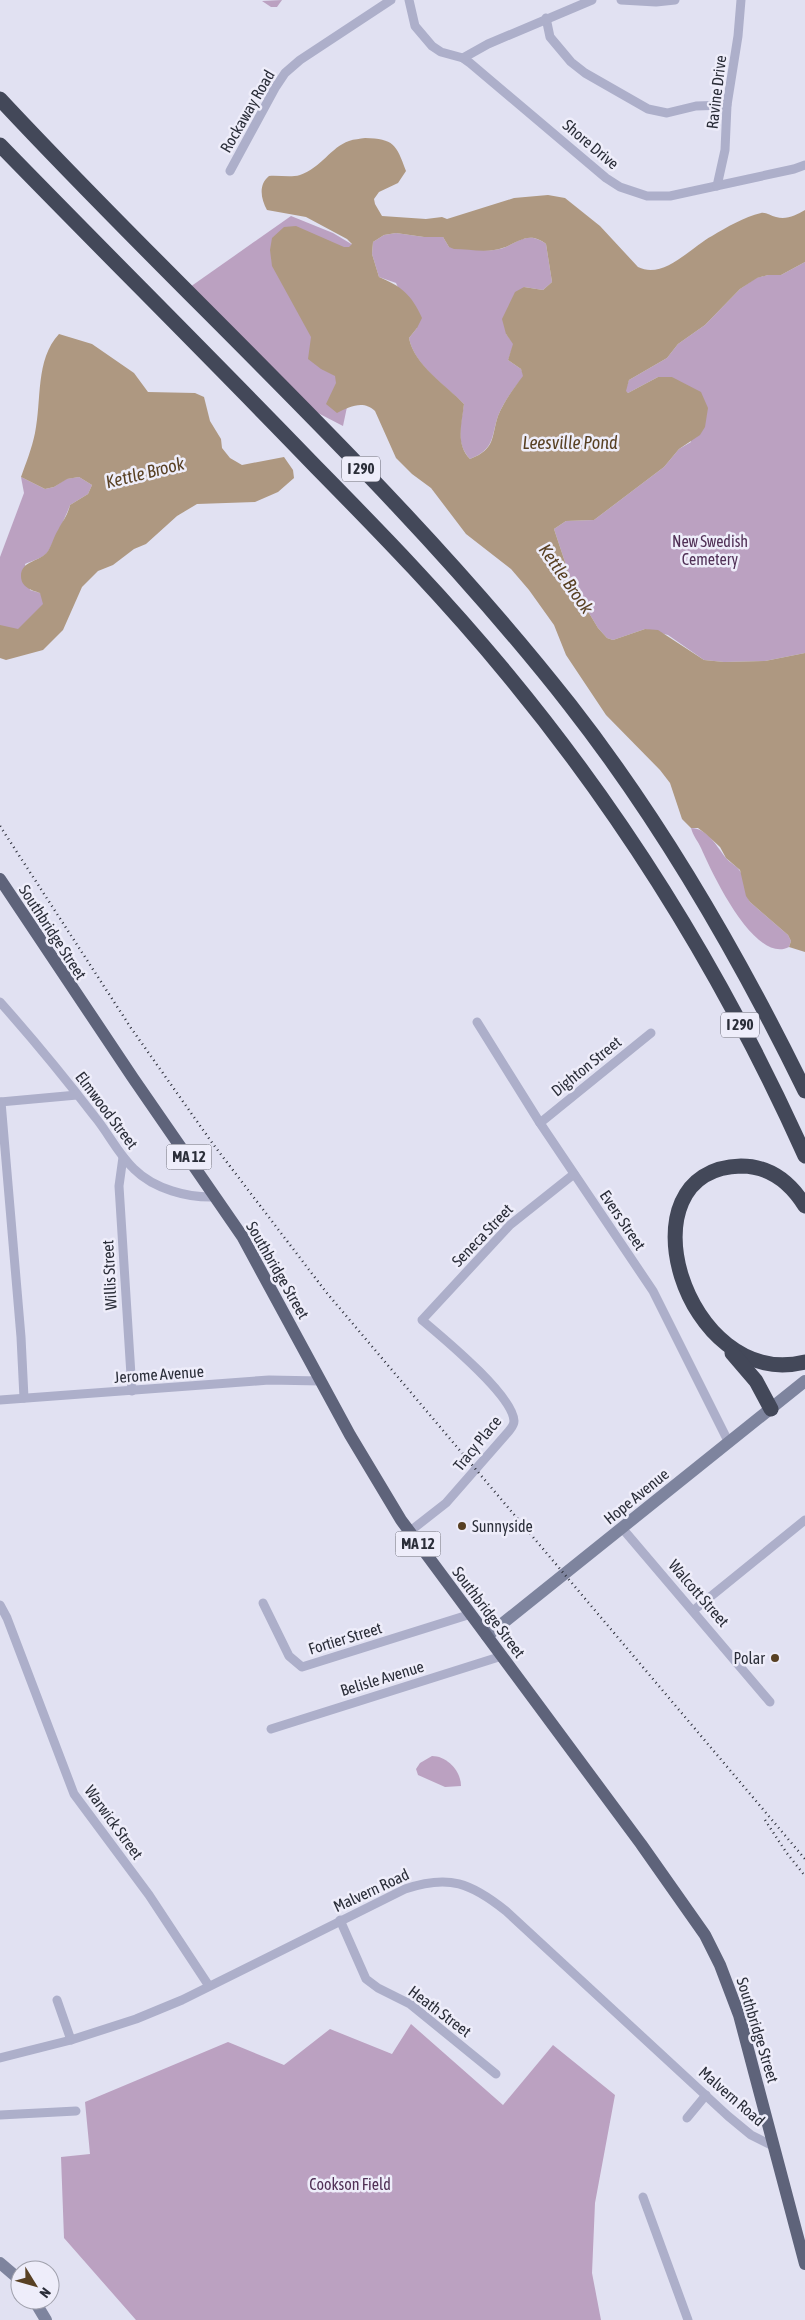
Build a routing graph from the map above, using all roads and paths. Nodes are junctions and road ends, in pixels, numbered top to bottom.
1 (391, 0) edge
2 (408, 0) edge
3 (592, 0) edge
4 (621, 0) edge
5 (675, 0) edge
6 (741, 0) edge
7 (546, 18) junction
8 (463, 58) junction
9 (0, 100) edge
10 (727, 105) junction
11 (0, 145) edge
12 (805, 165) edge
13 (230, 171) dead end
14 (717, 186) junction
15 (0, 880) edge
16 (0, 1002) edge
17 (477, 1022) dead end
18 (651, 1033) dead end
19 (805, 1090) edge
20 (77, 1095) junction
21 (1, 1102) edge
22 (540, 1123) junction
23 (805, 1156) edge
24 (123, 1157) junction
25 (574, 1174) junction
26 (215, 1197) junction
27 (805, 1206) edge
28 (427, 1324) joint
29 (717, 1335) junction
30 (805, 1362) edge
31 (321, 1381) junction
32 (805, 1381) edge
33 (132, 1391) junction
34 (24, 1398) junction
35 (0, 1400) edge
36 (771, 1409) junction
37 (730, 1442) junction
38 (805, 1520) edge
39 (622, 1528) junction
40 (409, 1532) junction
41 (263, 1603) dead end
42 (0, 1605) edge
43 (694, 1610) junction
44 (471, 1614) junction
45 (487, 1636) junction
46 (502, 1656) junction
47 (770, 1702) dead end
48 (272, 1729) dead end
49 (340, 1920) junction
50 (209, 1986) junction
51 (57, 2000) dead end
52 (71, 2040) junction
53 (0, 2058) edge
54 (496, 2074) dead end
55 (706, 2095) junction
56 (76, 2111) dead end
57 (0, 2115) edge
58 (687, 2118) dead end
59 (773, 2146) junction
60 (643, 2196) dead end
61 (0, 2263) edge
62 (805, 2264) edge
63 (10, 2272) edge
64 (688, 2320) edge

1 - 13 street, Rockaway Road
2 - 8 street, Shore Drive
3 - 7 street
4 - 5 street
6 - 10 street, Ravine Drive
7 - 8 street
7 - 10 street
8 - 14 street, Shore Drive
9 - 19 highway, I 290
10 - 14 street, Ravine Drive
11 - 23 highway, I 290
12 - 14 street, Shore Drive
15 - 26 main road, Southbridge Street / MA 12
16 - 20 street, Elmwood Street
17 - 22 street, Evers Street
18 - 22 street, Dighton Street
20 - 21 street
20 - 24 street, Elmwood Street
21 - 34 street
22 - 25 street, Evers Street
24 - 26 street, Elmwood Street
24 - 33 street, Willis Street
25 - 28 street, Seneca Street
25 - 37 street, Evers Street
26 - 31 main road, Southbridge Street / MA 12
27 - 29 highway
28 - 40 street, Tracy Place
29 - 30 highway
29 - 36 highway
31 - 33 street, Jerome Avenue
31 - 40 main road, Southbridge Street / MA 12
32 - 36 main road, Hope Avenue
33 - 34 street, Jerome Avenue
34 - 35 street, Jerome Avenue
36 - 37 main road, Hope Avenue
37 - 39 main road, Hope Avenue
38 - 43 street
39 - 43 street, Walcott Street
39 - 45 main road, Hope Avenue
40 - 44 main road, Southbridge Street / MA 12
41 - 44 street, Fortier Street
42 - 50 street, Warwick Street
43 - 47 street, Walcott Street
44 - 45 main road, Southbridge Street / MA 12
45 - 46 main road, Southbridge Street
46 - 48 street, Belisle Avenue
46 - 59 main road, Southbridge Street
49 - 50 street, Malvern Road
49 - 54 street, Heath Street
49 - 55 street, Malvern Road
50 - 52 street, Malvern Road
51 - 52 street
52 - 53 street, Malvern Road
55 - 58 street
55 - 59 street, Malvern Road
56 - 57 street
59 - 62 main road, Southbridge Street
60 - 64 street
61 - 63 main road

